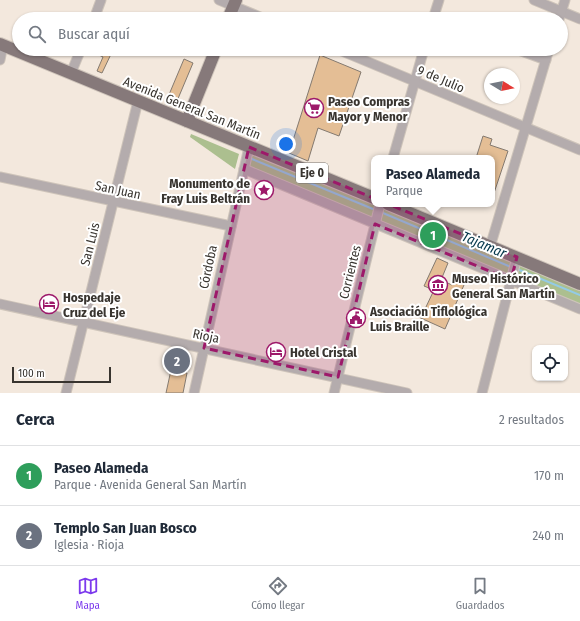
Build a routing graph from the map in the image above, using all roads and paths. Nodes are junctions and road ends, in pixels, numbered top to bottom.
1 (102, 0) edge
2 (219, 0) edge
3 (438, 0) edge
4 (534, 0) edge
5 (565, 0) edge
6 (235, 3) edge
7 (97, 12) edge
8 (252, 12) edge
9 (436, 12) edge
10 (555, 12) edge
11 (561, 12) edge
12 (568, 17) edge
13 (580, 19) edge
14 (2, 44) edge
15 (12, 48) edge
16 (31, 56) edge
17 (78, 56) edge
18 (213, 56) edge
19 (354, 56) edge
20 (422, 56) edge
21 (535, 56) edge
22 (547, 56) edge
23 (0, 60) edge
24 (546, 60) junction
25 (71, 73) junction
26 (415, 81) junction
27 (138, 101) junction
28 (187, 121) junction
29 (525, 128) junction
30 (249, 147) junction
31 (580, 150) edge
32 (394, 155) edge
33 (244, 169) junction
34 (0, 177) edge
35 (371, 197) edge
36 (113, 202) junction
37 (379, 207) edge
38 (395, 207) edge
39 (375, 224) junction
40 (231, 226) junction
41 (490, 247) junction
42 (517, 257) junction
43 (511, 280) junction
44 (580, 284) edge
45 (0, 304) edge
46 (580, 309) edge
47 (84, 322) junction
48 (204, 348) junction
49 (338, 377) junction
50 (66, 393) edge
51 (194, 393) edge
52 (334, 393) edge
53 (407, 393) edge
54 (482, 393) edge

1 - 7 street
2 - 6 street
3 - 9 street
4 - 10 street
5 - 11 street
6 - 8 street
12 - 13 street
14 - 15 main road, Avenida General San Martín / Eje 0
14 - 23 street
16 - 25 main road, Avenida General San Martín / Eje 0
17 - 25 street
18 - 28 main road
19 - 26 street, 9 de Julio
20 - 26 street
21 - 24 street
22 - 24 street
24 - 29 street
25 - 27 main road, Avenida General San Martín / Eje 0
26 - 29 street, 9 de Julio
26 - 32 street
27 - 28 main road, Avenida General San Martín / Eje 0
27 - 36 street, San Luis
28 - 30 main road, Avenida General San Martín / Eje 0
29 - 31 street, 9 de Julio
29 - 41 street
30 - 33 street, Córdoba
30 - 35 main road, Avenida General San Martín / Eje 0
33 - 39 street
33 - 40 street, Córdoba
34 - 36 street, San Juan
36 - 40 street, San Juan
36 - 47 street, San Luis
37 - 39 street, Corrientes
38 - 41 main road
39 - 43 street
39 - 49 street, Corrientes
40 - 48 street, Córdoba
41 - 42 main road
42 - 43 street
42 - 44 main road
43 - 46 street
43 - 54 street
45 - 47 street, Rioja
47 - 48 street, Rioja
47 - 50 street, San Luis
48 - 49 street, Rioja
48 - 51 street, Córdoba
49 - 52 street, Corrientes
49 - 53 street, Rioja

